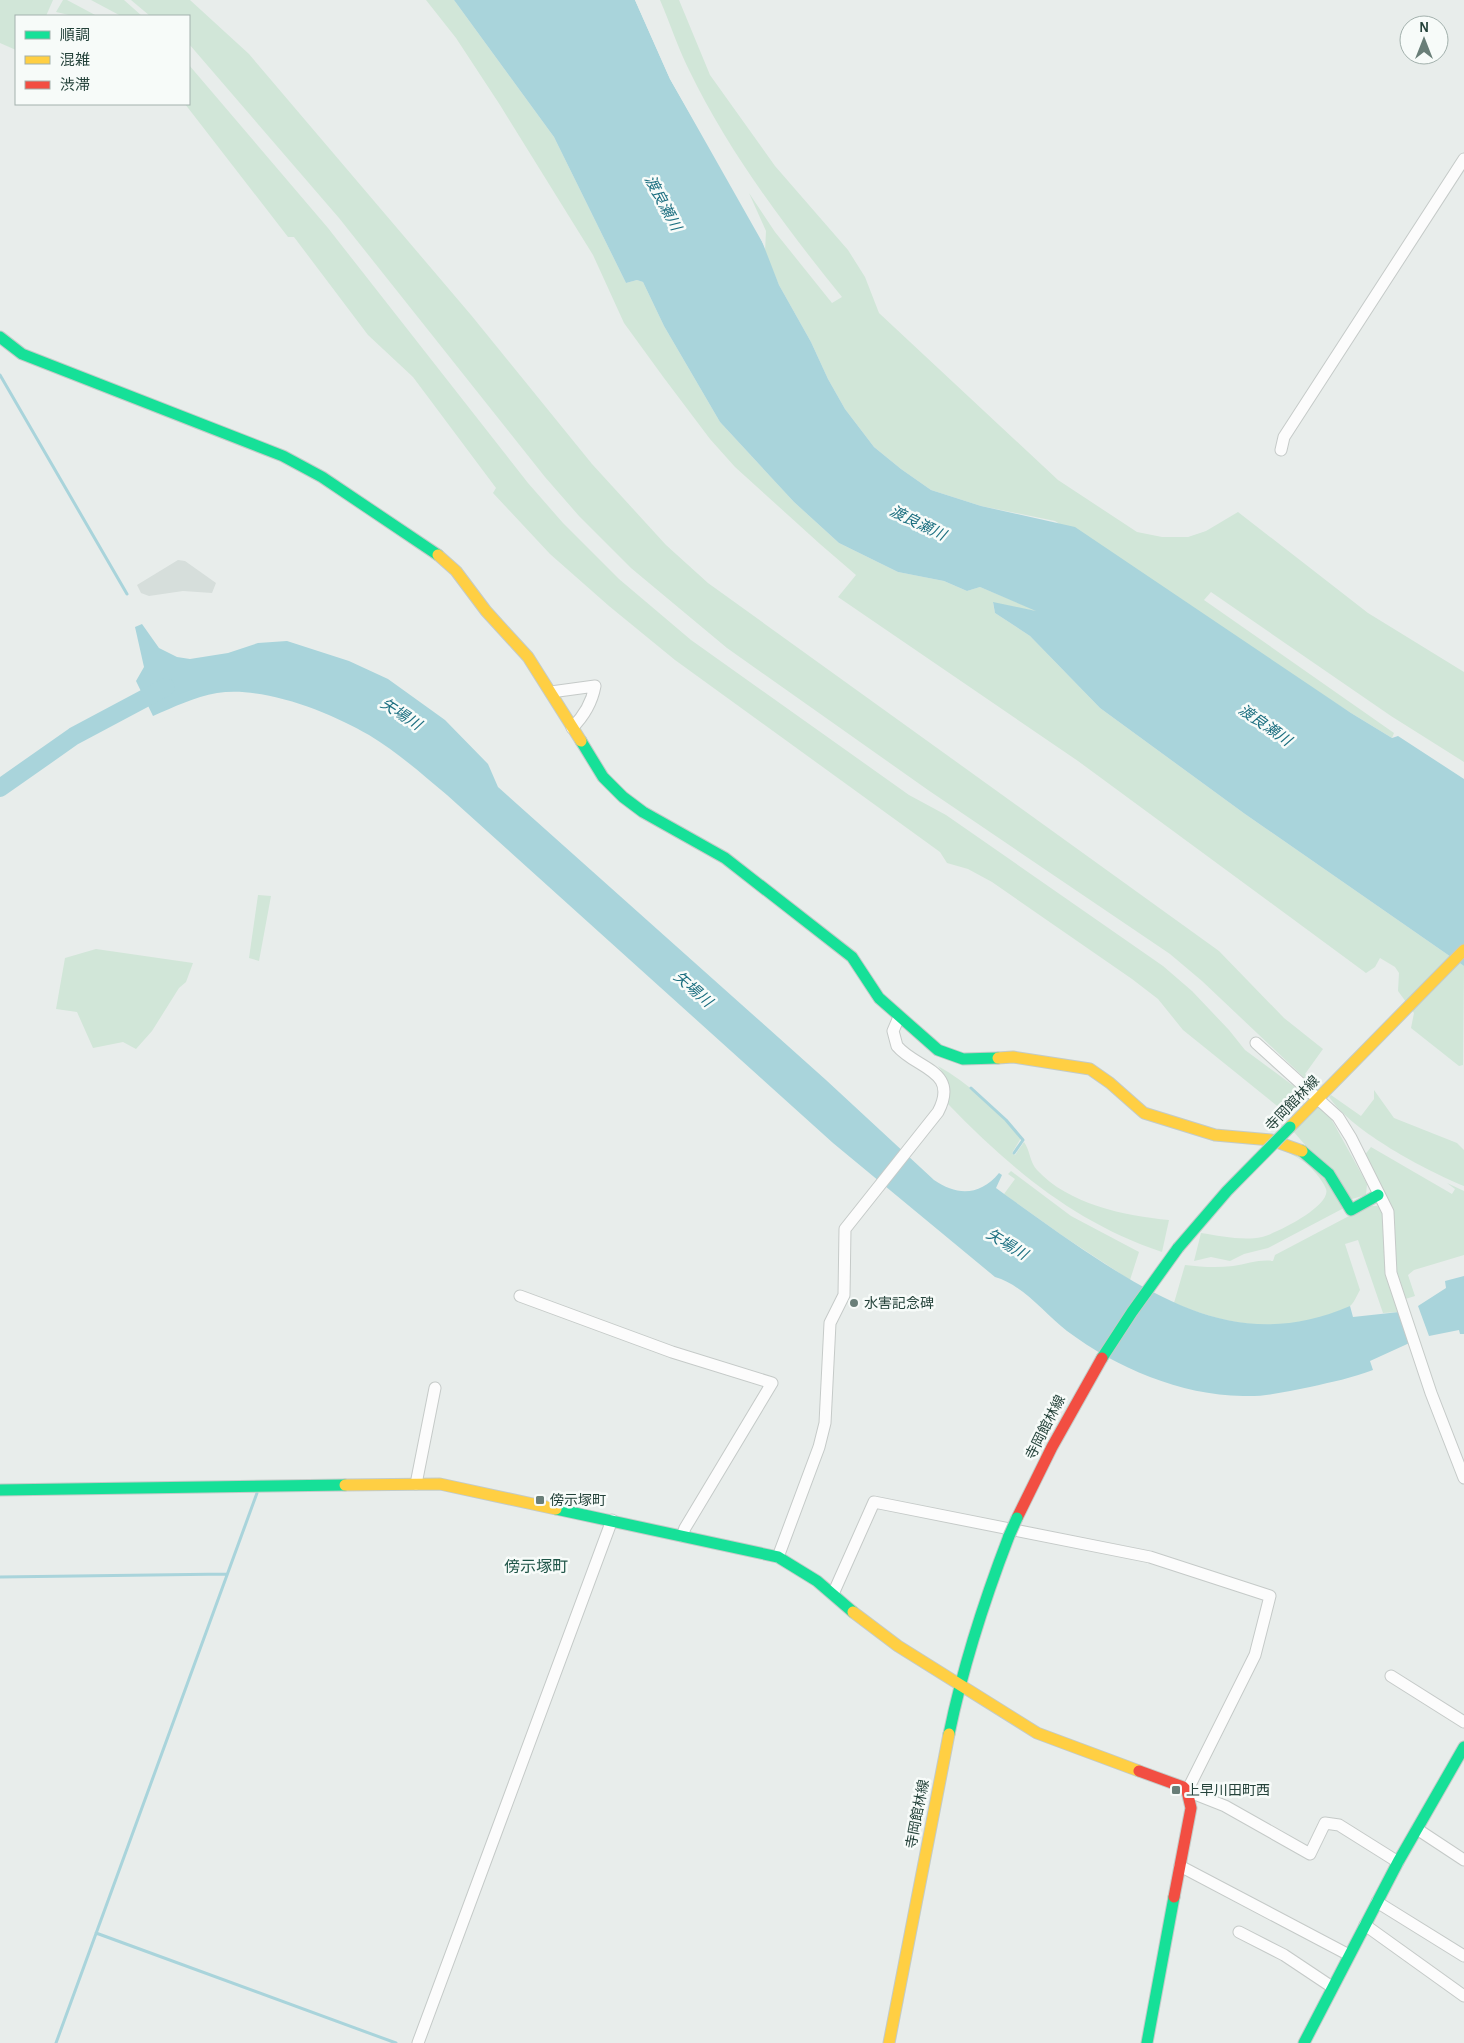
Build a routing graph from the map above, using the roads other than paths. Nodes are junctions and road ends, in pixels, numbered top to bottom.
1 (1464, 159) edge
2 (0, 338) edge
3 (1281, 450) dead end
4 (552, 692) junction
5 (572, 728) junction
6 (1464, 950) edge
7 (899, 1017) junction
8 (1256, 1044) dead end
9 (1320, 1095) junction
10 (1378, 1195) junction
11 (520, 1296) dead end
12 (435, 1388) dead end
13 (1464, 1478) edge
14 (416, 1484) junction
15 (0, 1490) edge
16 (612, 1520) junction
17 (682, 1536) junction
18 (778, 1557) junction
19 (833, 1594) junction
20 (1391, 1676) dead end
21 (959, 1684) junction
22 (1464, 1722) edge
23 (1464, 1747) edge
24 (1460, 1763) edge
25 (1187, 1791) junction
26 (1417, 1829) junction
27 (1464, 1860) edge
28 (1398, 1862) junction
29 (1180, 1866) junction
30 (1377, 1902) junction
31 (1365, 1925) junction
32 (1239, 1932) dead end
33 (1349, 1956) junction
34 (1464, 1956) edge
35 (1332, 1987) junction
36 (1464, 1996) edge
37 (418, 2043) edge
38 (889, 2043) edge
39 (1147, 2043) edge
40 (1304, 2043) edge

1 - 3 street
2 - 4 street
4 - 5 street
4 - 5 street
5 - 7 street
6 - 9 street, 寺岡館林線
7 - 10 street
7 - 18 street
8 - 9 street
9 - 10 street
9 - 21 street, 寺岡館林線, bridge
10 - 13 street
11 - 17 street
12 - 14 street
14 - 15 street
14 - 16 street
16 - 17 street
16 - 37 street
17 - 18 street
18 - 19 street
19 - 21 street
19 - 25 street
20 - 22 street
21 - 25 street
21 - 38 street, 寺岡館林線
23 - 24 street
24 - 26 street
25 - 28 street
25 - 29 street
26 - 27 street
26 - 28 street
28 - 30 street
29 - 33 street
29 - 39 street
30 - 31 street
30 - 34 street
31 - 33 street
31 - 36 street
32 - 35 street
33 - 35 street
35 - 40 street

